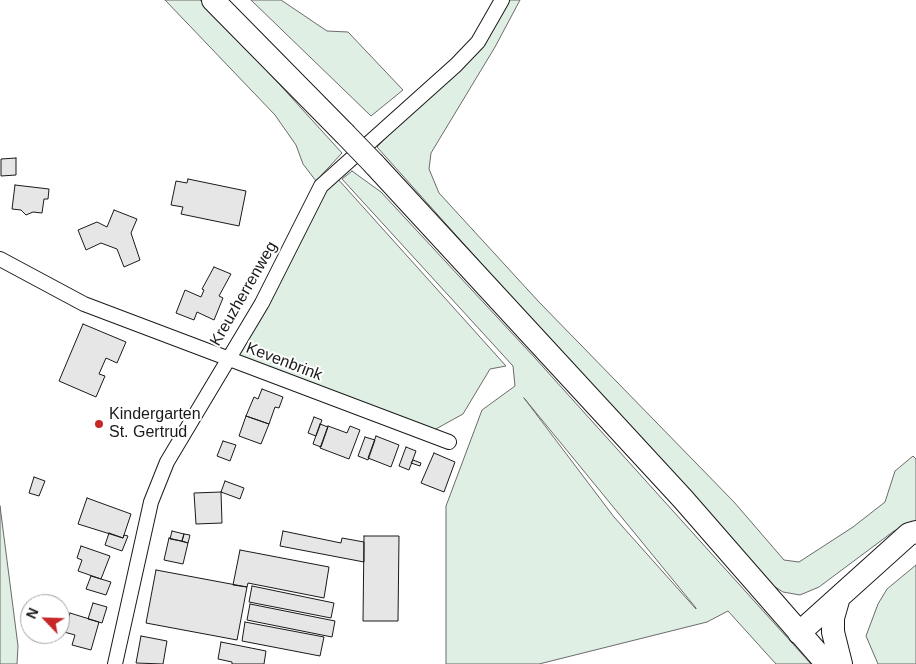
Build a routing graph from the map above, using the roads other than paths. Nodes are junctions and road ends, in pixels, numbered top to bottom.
1 (214, 0) edge
2 (502, 0) edge
3 (0, 259) edge
4 (227, 359) junction
5 (450, 442) dead end
6 (916, 532) edge
7 (839, 597) junction
8 (799, 633) junction
9 (115, 664) edge
10 (827, 664) edge
11 (841, 664) edge

1 - 8 main road, bridge
2 - 4 street, Kreuzherrenweg
3 - 4 street, Kevenbrink
4 - 5 street, Kevenbrink
4 - 9 street, Kreuzherrenweg
6 - 7 main road
7 - 8 main road
7 - 11 main road
8 - 10 main road

